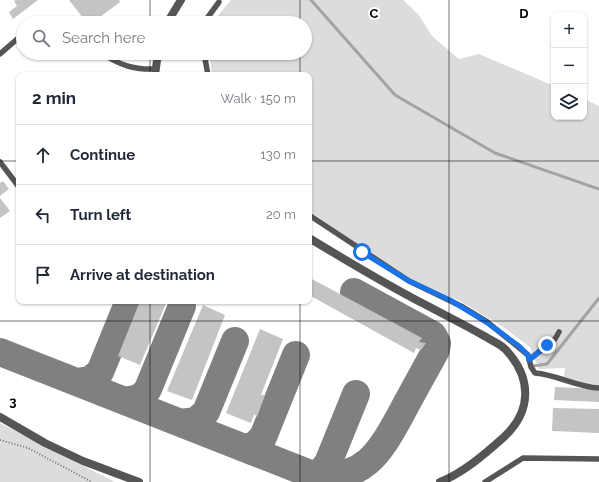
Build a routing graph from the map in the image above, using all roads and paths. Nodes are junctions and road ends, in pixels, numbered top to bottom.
1 (181, 0) edge
2 (219, 2) dead end
3 (171, 16) edge
4 (209, 16) edge
5 (16, 40) edge
6 (0, 54) edge
7 (112, 60) edge
8 (157, 60) edge
9 (205, 60) edge
10 (156, 72) edge
11 (207, 72) edge
12 (0, 162) edge
13 (16, 183) edge
14 (312, 217) edge
15 (312, 240) edge
16 (560, 332) dead end
17 (529, 360) junction
18 (599, 388) edge
19 (0, 417) edge
20 (0, 440) edge
21 (599, 459) edge
22 (92, 482) edge
23 (139, 482) edge
24 (440, 482) edge
25 (485, 482) edge

1 - 3 street
2 - 4 lane
5 - 6 lane
7 - 10 lane
8 - 10 street
9 - 11 lane
12 - 13 lane
14 - 17 lane
15 - 24 street
16 - 17 lane
17 - 18 lane
19 - 23 street
20 - 22 path
21 - 25 lane

